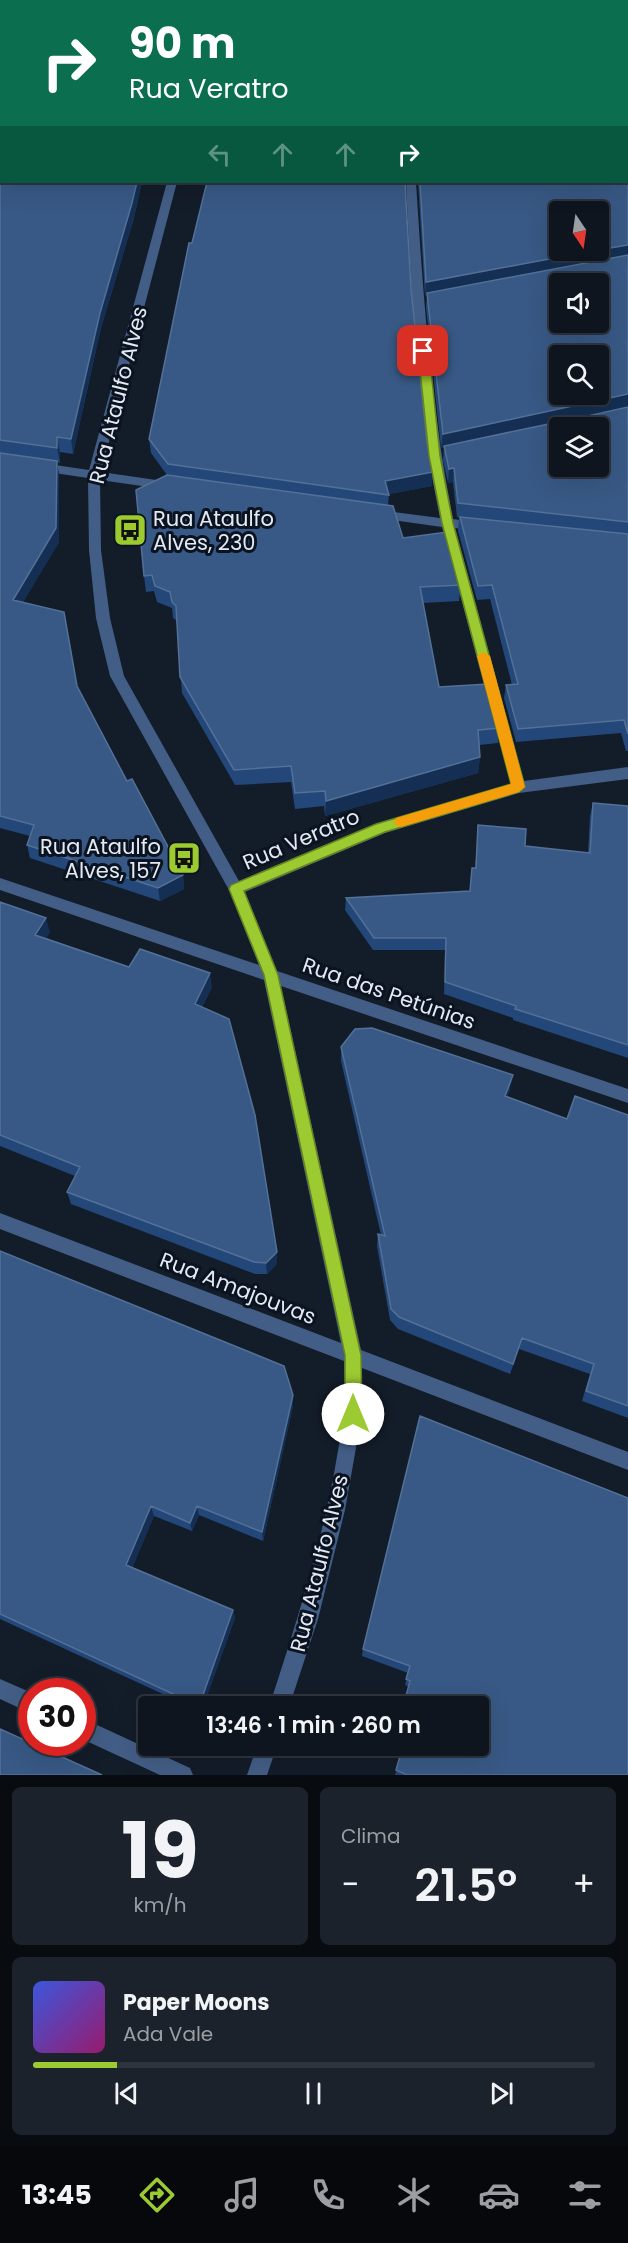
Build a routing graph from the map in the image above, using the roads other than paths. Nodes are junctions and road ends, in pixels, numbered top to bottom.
1 (172, 183) edge
2 (411, 183) edge
3 (0, 461) edge
4 (94, 476) junction
5 (188, 488) edge
6 (365, 512) edge
7 (447, 523) junction
8 (493, 528) edge
9 (628, 773) edge
10 (519, 787) junction
11 (0, 884) edge
12 (236, 889) junction
13 (271, 975) junction
14 (628, 1096) edge
15 (0, 1221) edge
16 (353, 1355) junction
17 (628, 1461) edge
18 (0, 1689) edge
19 (283, 1696) edge
20 (18, 1697) edge
21 (96, 1735) edge
22 (264, 1756) edge
23 (183, 1775) edge
24 (257, 1775) edge

1 - 4 street, Rua Ataulfo Alves
2 - 7 street
3 - 4 street
4 - 5 street
4 - 12 street, Rua Ataulfo Alves
6 - 7 street
7 - 8 street
7 - 10 street
9 - 10 street, Rua Veratro
10 - 12 street, Rua Veratro
11 - 13 street, Rua das Petúnias
12 - 13 street, Rua Ataulfo Alves
13 - 14 street, Rua das Petúnias
13 - 16 street, Rua Ataulfo Alves
15 - 16 street, Rua Amajouvas
16 - 17 street, Rua Amajouvas
16 - 19 street, Rua Ataulfo Alves
18 - 20 street
21 - 23 street
22 - 24 street

